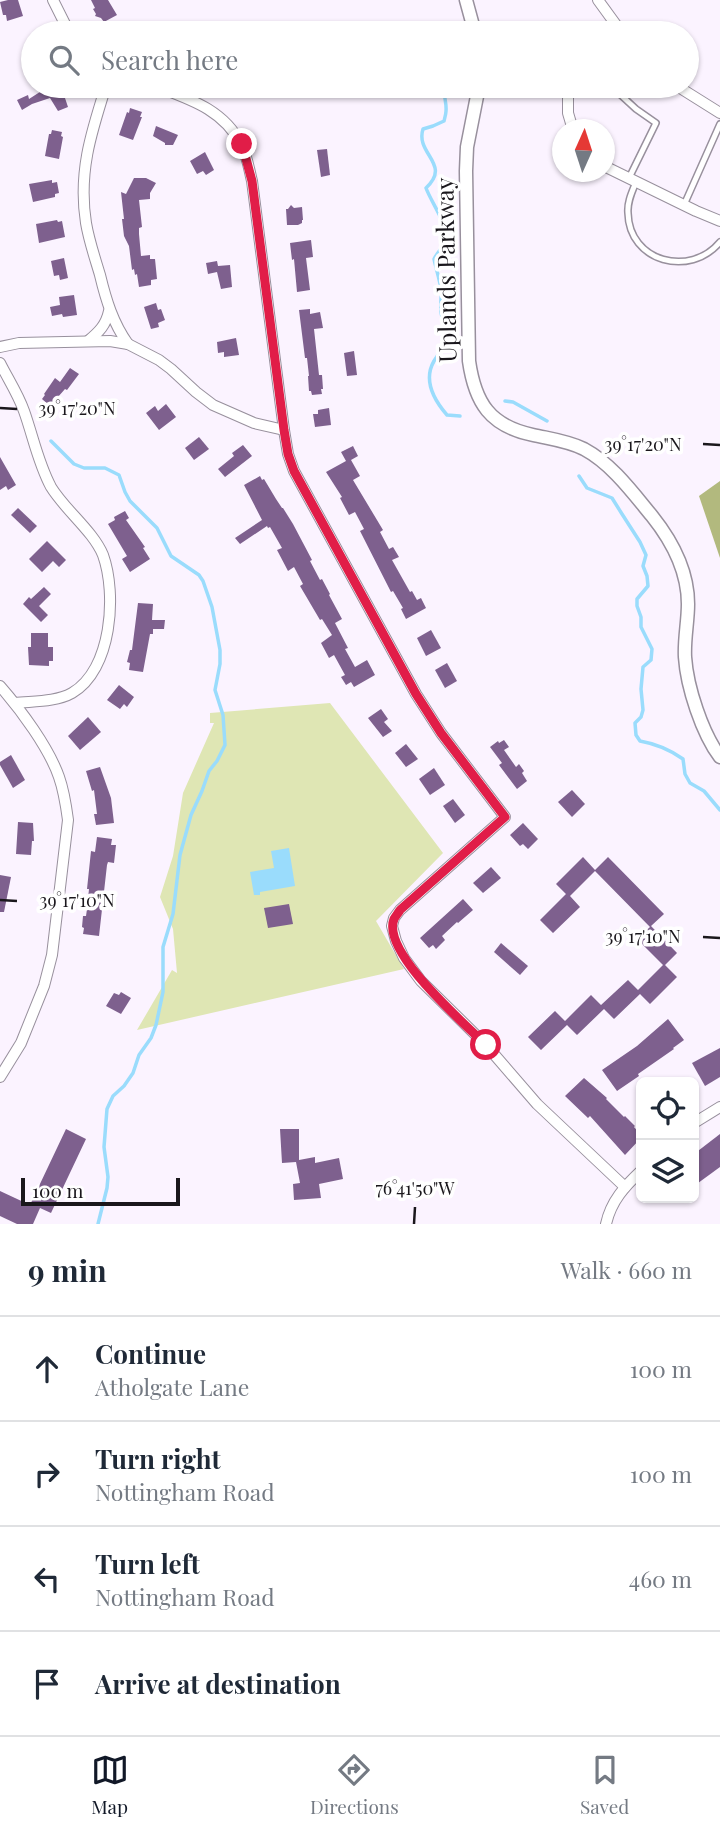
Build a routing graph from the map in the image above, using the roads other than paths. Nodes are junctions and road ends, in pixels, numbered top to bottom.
1 (52, 0) edge
2 (466, 0) edge
3 (598, 0) edge
4 (62, 21) edge
5 (472, 21) edge
6 (612, 21) edge
7 (103, 98) edge
8 (186, 98) edge
9 (477, 98) edge
10 (567, 98) edge
11 (624, 98) edge
12 (696, 98) edge
13 (720, 113) edge
14 (570, 119) edge
15 (720, 124) edge
16 (615, 172) edge
17 (632, 180) junction
18 (684, 205) junction
19 (720, 221) edge
20 (720, 243) edge
21 (109, 311) junction
22 (88, 342) junction
23 (128, 344) junction
24 (0, 347) edge
25 (0, 363) edge
26 (284, 430) junction
27 (0, 686) edge
28 (15, 703) junction
29 (720, 757) edge
30 (0, 1077) edge
31 (720, 1107) edge
32 (699, 1120) edge
33 (636, 1176) edge
34 (625, 1187) junction
35 (606, 1224) edge

1 - 4 street
2 - 5 street
3 - 6 street
7 - 21 street
8 - 26 street
9 - 29 street, Uplands Parkway
10 - 14 street
11 - 17 lane
12 - 13 street
15 - 18 lane
16 - 17 street
17 - 18 street
17 - 20 lane
18 - 19 street
21 - 22 street
21 - 23 street
22 - 23 street
22 - 24 street
23 - 26 street
25 - 28 street
26 - 34 street
27 - 28 street
28 - 30 street
31 - 32 street
33 - 34 street
34 - 35 street

